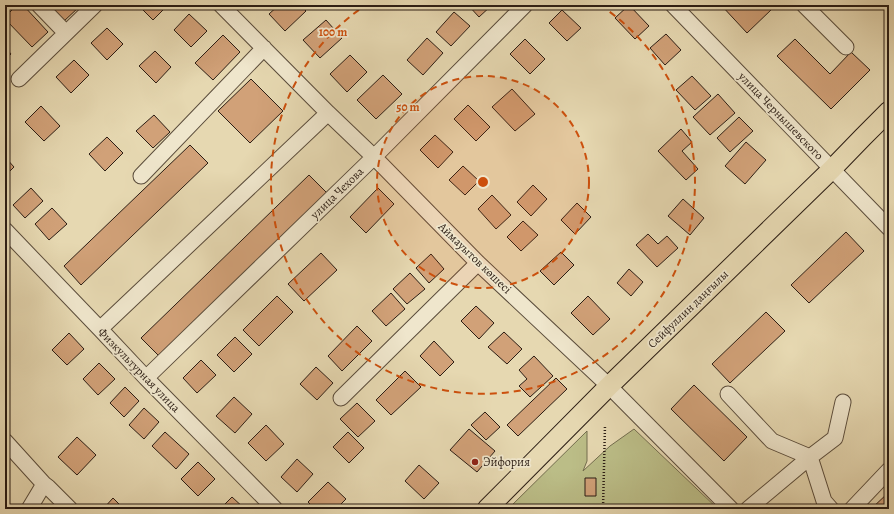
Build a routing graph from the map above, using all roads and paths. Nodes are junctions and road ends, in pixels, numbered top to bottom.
1 (39, 5) edge
2 (95, 5) edge
3 (221, 5) edge
4 (525, 5) edge
5 (673, 5) edge
6 (804, 5) edge
7 (66, 33) junction
8 (846, 47) dead end
9 (264, 48) junction
10 (19, 79) dead end
11 (889, 111) edge
12 (328, 113) junction
13 (374, 157) junction
14 (832, 169) junction
15 (141, 176) dead end
16 (889, 228) edge
17 (5, 230) edge
18 (478, 263) junction
19 (100, 330) junction
20 (146, 378) junction
21 (609, 386) junction
22 (728, 394) dead end
23 (341, 398) dead end
24 (843, 402) dead end
25 (605, 425) dead end
26 (5, 441) edge
27 (810, 457) junction
28 (889, 470) edge
29 (44, 484) junction
30 (29, 509) edge
31 (70, 509) edge
32 (275, 509) edge
33 (487, 509) edge
34 (603, 509) edge
35 (731, 509) edge
36 (748, 509) edge
37 (831, 509) edge
38 (852, 509) edge

1 - 7 street
2 - 7 street
3 - 9 street, Аймауытов көшесі
4 - 13 street, улица Чехова
5 - 14 street, улица Чернышевского
6 - 8 street
7 - 10 street
9 - 12 street, Аймауытов көшесі
9 - 15 street
11 - 14 main road, Сейфуллин даңғылы
12 - 13 street, Аймауытов көшесі
12 - 19 street
13 - 18 street, Аймауытов көшесі
13 - 20 street, улица Чехова
14 - 16 street, улица Чернышевского
14 - 21 main road, Сейфуллин даңғылы
17 - 19 street, Физкультурная улица
18 - 21 street, Аймауытов көшесі
18 - 23 street
19 - 20 street, Физкультурная улица
20 - 32 street, Физкультурная улица
21 - 33 main road, Сейфуллин даңғылы
21 - 35 street, Аймауытов көшесі
22 - 27 street
24 - 27 street
25 - 34 path
26 - 29 street
27 - 36 street
27 - 37 street
28 - 38 street
29 - 30 street
29 - 31 street

